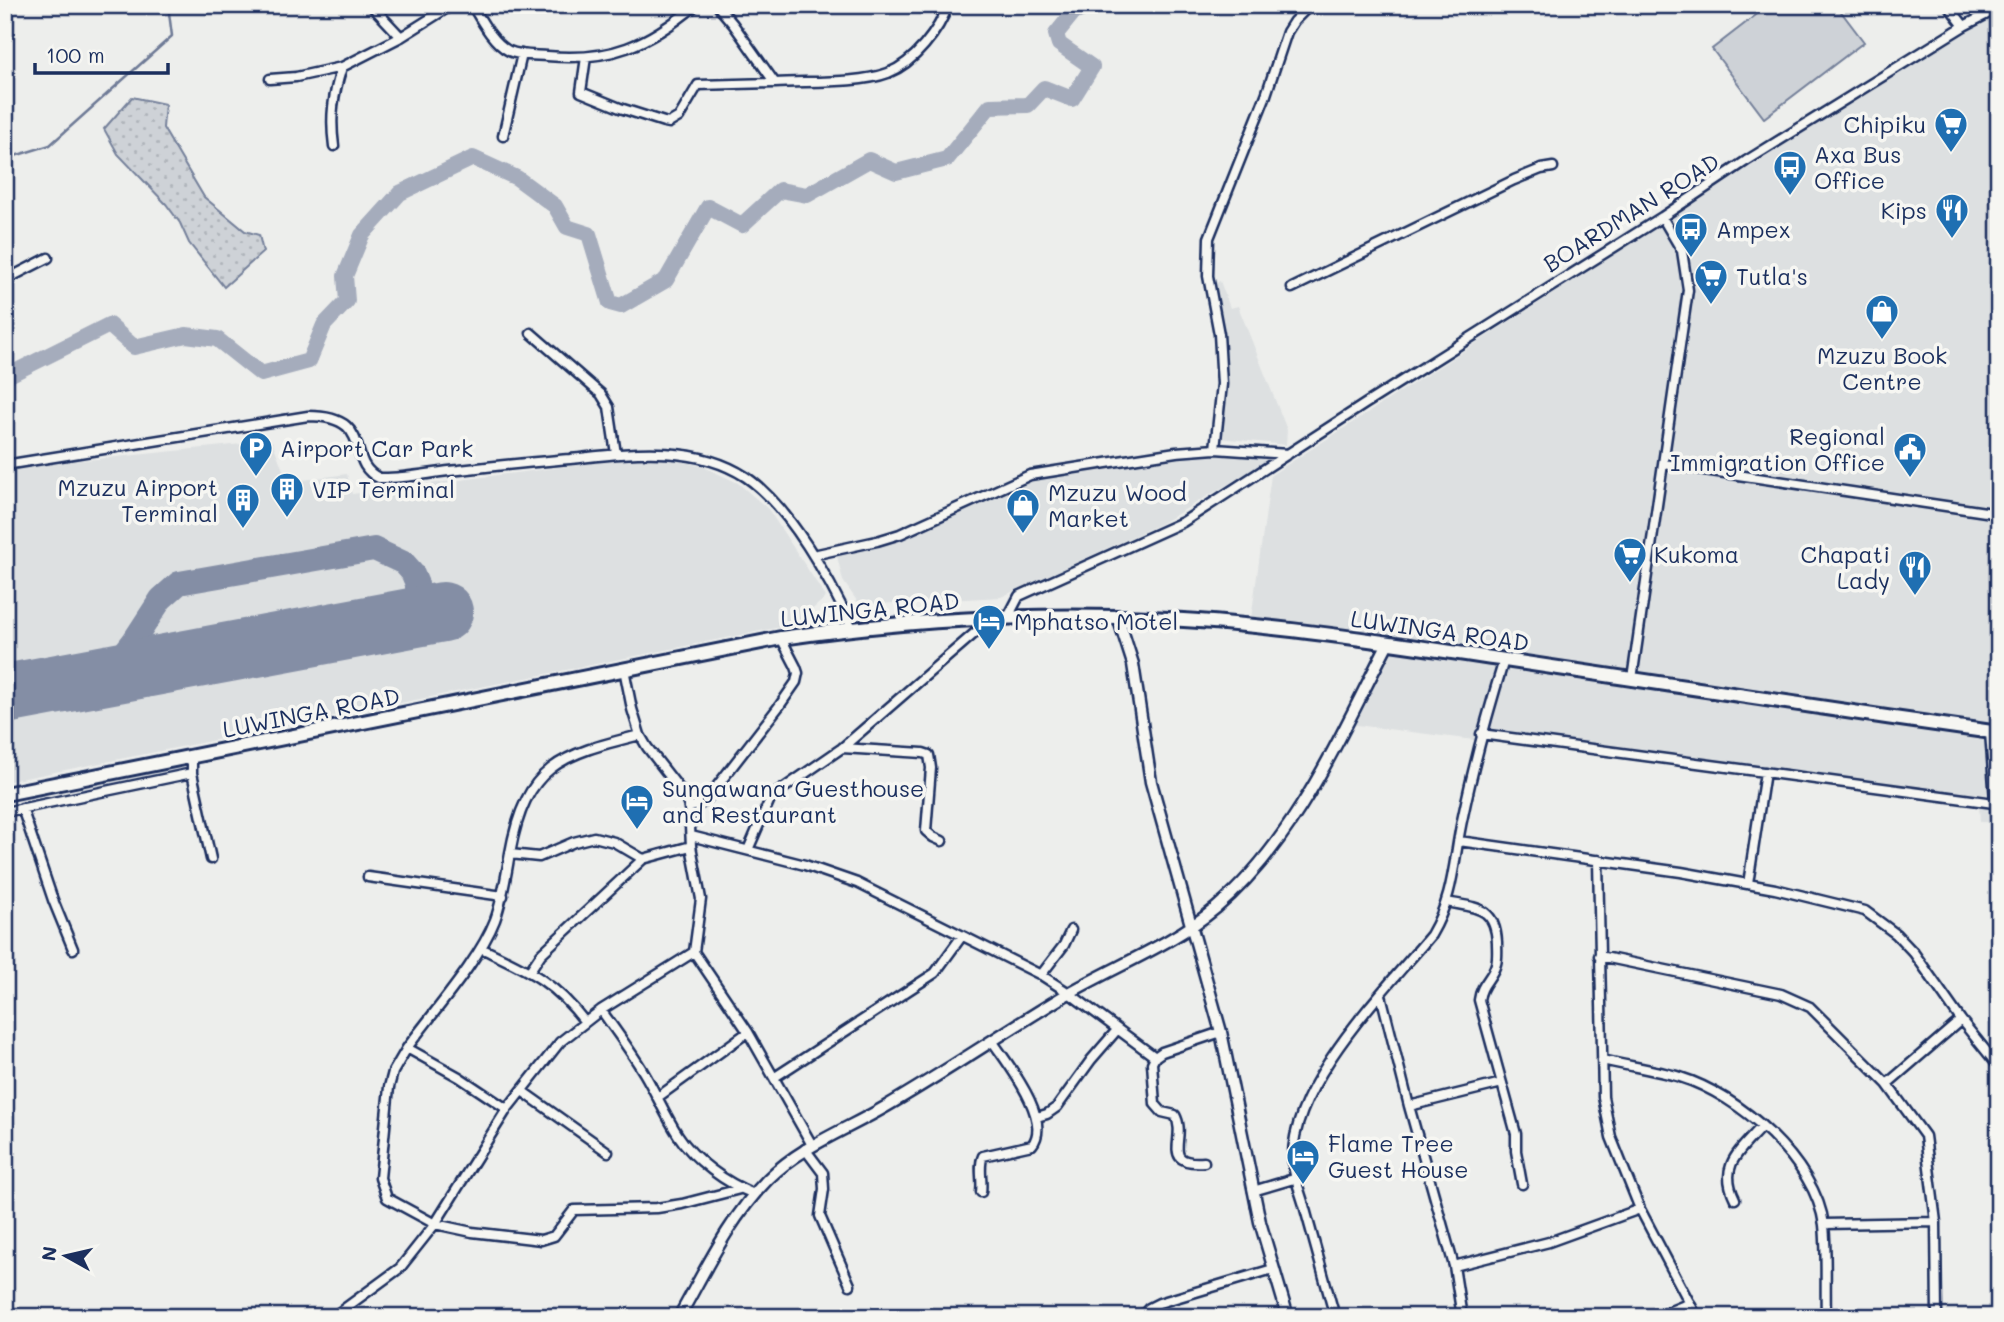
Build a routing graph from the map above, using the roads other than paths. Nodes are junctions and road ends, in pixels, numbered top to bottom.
1 (371, 5) edge
2 (452, 5) edge
3 (472, 5) edge
4 (696, 5) edge
5 (717, 5) edge
6 (948, 5) edge
7 (1310, 5) edge
8 (1948, 5) edge
9 (1999, 8) edge
10 (1964, 26) junction
11 (401, 37) junction
12 (522, 54) junction
13 (586, 57) junction
14 (342, 67) junction
15 (270, 79) dead end
16 (775, 83) junction
17 (503, 136) dead end
18 (334, 146) dead end
19 (1553, 167) dead end
20 (1662, 217) junction
21 (48, 258) dead end
22 (5, 280) edge
23 (1292, 288) dead end
24 (531, 333) dead end
25 (1214, 449) junction
26 (616, 454) junction
27 (1288, 454) junction
28 (1664, 464) junction
29 (5, 465) edge
30 (1999, 514) edge
31 (813, 555) junction
32 (1008, 617) junction
33 (1118, 617) junction
34 (994, 618) junction
35 (852, 628) junction
36 (781, 638) junction
37 (1388, 643) junction
38 (1504, 660) junction
39 (625, 669) junction
40 (1632, 679) junction
41 (1994, 733) edge
42 (640, 734) junction
43 (1481, 734) junction
44 (842, 748) junction
45 (192, 757) junction
46 (1765, 772) junction
47 (192, 773) junction
48 (5, 793) edge
49 (1994, 803) junction
50 (689, 807) junction
51 (22, 808) junction
52 (5, 812) edge
53 (691, 836) junction
54 (942, 841) dead end
55 (1459, 841) junction
56 (691, 846) junction
57 (748, 850) junction
58 (510, 854) junction
59 (1999, 854) edge
60 (211, 859) dead end
61 (643, 859) junction
62 (1598, 860) junction
63 (368, 877) dead end
64 (1748, 884) junction
65 (503, 896) junction
66 (1447, 902) junction
67 (1193, 926) junction
68 (1071, 930) dead end
69 (962, 936) junction
70 (481, 948) junction
71 (73, 949) dead end
72 (694, 952) junction
73 (1599, 956) junction
74 (529, 972) junction
75 (1041, 975) junction
76 (1069, 993) junction
77 (1381, 995) junction
78 (601, 1010) junction
79 (1961, 1020) junction
80 (585, 1022) junction
81 (1117, 1030) junction
82 (1221, 1031) junction
83 (748, 1032) junction
84 (993, 1042) junction
85 (407, 1048) junction
86 (1155, 1057) junction
87 (1602, 1060) junction
88 (1999, 1067) edge
89 (775, 1077) junction
90 (1502, 1083) junction
91 (1887, 1084) junction
92 (522, 1091) junction
93 (658, 1097) junction
94 (1409, 1106) junction
95 (507, 1109) junction
96 (1037, 1117) junction
97 (1762, 1126) junction
98 (808, 1147) junction
99 (608, 1152) dead end
100 (1204, 1162) dead end
101 (1297, 1178) junction
102 (1522, 1184) dead end
103 (740, 1189) junction
104 (1252, 1191) junction
105 (981, 1192) dead end
106 (754, 1194) junction
107 (1735, 1199) dead end
108 (1640, 1209) junction
109 (1936, 1222) junction
110 (435, 1224) junction
111 (1824, 1224) junction
112 (1454, 1266) junction
113 (1273, 1269) junction
114 (849, 1285) dead end
115 (1690, 1303) junction
116 (333, 1317) edge
117 (679, 1317) edge
118 (1141, 1317) edge
119 (1288, 1317) edge
120 (1335, 1317) edge
121 (1462, 1317) edge
122 (1656, 1317) edge
123 (1697, 1317) edge
124 (1826, 1317) edge
125 (1937, 1317) edge

1 - 11 street
2 - 11 street
3 - 12 street
4 - 13 street
5 - 16 street
6 - 16 street
7 - 25 street
8 - 10 street
9 - 10 street, BOARDMAN ROAD
10 - 20 street, BOARDMAN ROAD
11 - 14 street
12 - 13 street
12 - 17 street
13 - 16 street
14 - 15 street
14 - 18 street
19 - 23 street
20 - 27 street, BOARDMAN ROAD
20 - 28 street
21 - 22 street
24 - 26 street
25 - 27 street
25 - 31 street
26 - 29 street
26 - 31 street
27 - 32 street, BOARDMAN ROAD
28 - 30 street
28 - 40 street
31 - 35 street
32 - 33 highway, LUWINGA ROAD
32 - 34 highway, LUWINGA ROAD
33 - 37 highway, LUWINGA ROAD
33 - 67 street
34 - 35 highway, LUWINGA ROAD
34 - 44 street
35 - 36 highway, LUWINGA ROAD
36 - 39 highway, LUWINGA ROAD
36 - 50 street
37 - 38 highway, LUWINGA ROAD
37 - 67 street
38 - 40 highway, LUWINGA ROAD
38 - 43 street
39 - 42 street
39 - 45 highway, LUWINGA ROAD
40 - 41 highway, LUWINGA ROAD
41 - 49 street
42 - 50 street
42 - 58 street
43 - 46 street
43 - 55 street
44 - 54 street
44 - 57 street
45 - 47 street
45 - 48 highway, LUWINGA ROAD
46 - 49 street
46 - 64 street
47 - 51 street
47 - 60 street
49 - 59 street
50 - 53 street
51 - 52 street
51 - 71 street
53 - 56 street
53 - 57 street
55 - 62 street
55 - 66 street
56 - 61 street
56 - 72 street
57 - 69 street
58 - 61 street
58 - 65 street
61 - 74 street
62 - 64 street
62 - 73 street
63 - 65 street
64 - 79 street
65 - 70 street
66 - 77 street
66 - 90 street
67 - 76 street
67 - 82 street
68 - 75 street
69 - 75 street
69 - 89 street
70 - 74 street
70 - 85 street
72 - 78 street
72 - 83 street
73 - 87 street
73 - 91 street
74 - 80 street
75 - 76 street
76 - 81 street
76 - 84 street
77 - 94 street
77 - 101 street
78 - 80 street
78 - 93 street
79 - 88 street
79 - 91 street
80 - 92 street
81 - 86 street
81 - 96 street
82 - 86 street
82 - 104 street
83 - 89 street
83 - 93 street
84 - 96 street
84 - 98 street
85 - 95 street
85 - 110 street
86 - 100 street
87 - 97 street
87 - 108 street
89 - 98 street
90 - 94 street
90 - 102 street
91 - 109 street
92 - 95 street
92 - 99 street
93 - 103 street
94 - 112 street
95 - 110 street
96 - 105 street
97 - 107 street
97 - 111 street
98 - 106 street
98 - 114 street
101 - 104 street
101 - 120 street
103 - 106 street
103 - 110 street
104 - 113 street
106 - 117 street
108 - 112 street
108 - 115 street
109 - 111 street
109 - 125 street
110 - 116 street
111 - 124 street
112 - 121 street
113 - 118 street
113 - 119 street
115 - 122 street
115 - 123 street

